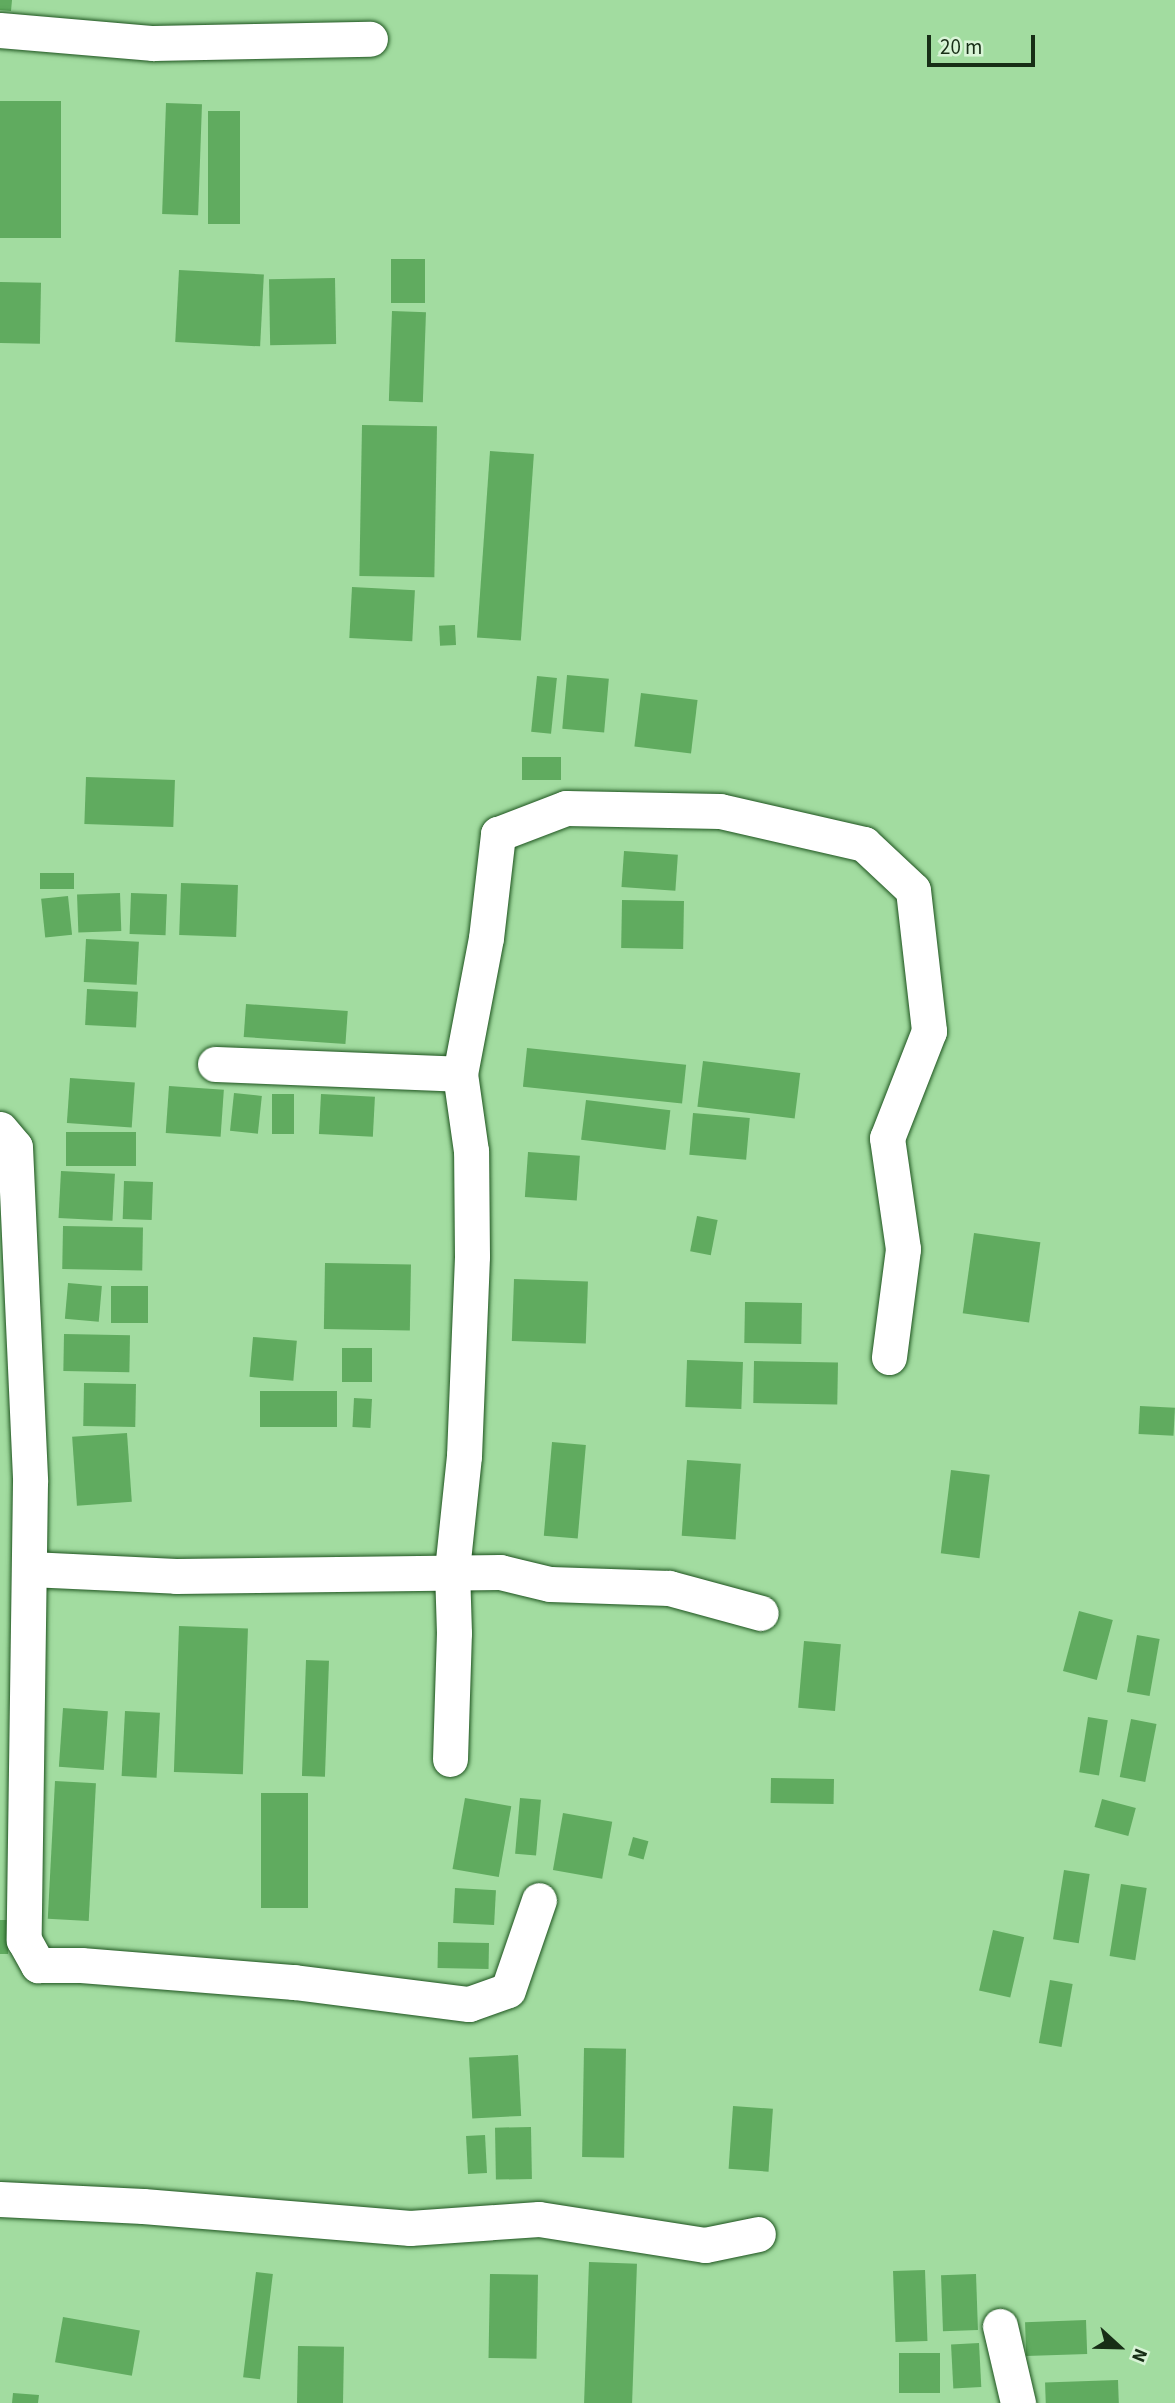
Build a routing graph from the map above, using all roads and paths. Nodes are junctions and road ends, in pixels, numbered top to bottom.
1 (0, 30) edge
2 (370, 40) dead end
3 (215, 1064) dead end
4 (460, 1074) junction
5 (0, 1129) edge
6 (889, 1357) dead end
7 (30, 1569) junction
8 (452, 1570) junction
9 (761, 1613) dead end
10 (450, 1759) dead end
11 (539, 1900) dead end
12 (0, 2199) edge
13 (758, 2234) dead end
14 (1000, 2326) dead end
15 (1018, 2403) edge

1 - 2 street
3 - 4 street
4 - 6 street
4 - 8 street
5 - 7 street
7 - 8 street
7 - 11 street
8 - 9 street
8 - 10 street
12 - 13 street
14 - 15 street

